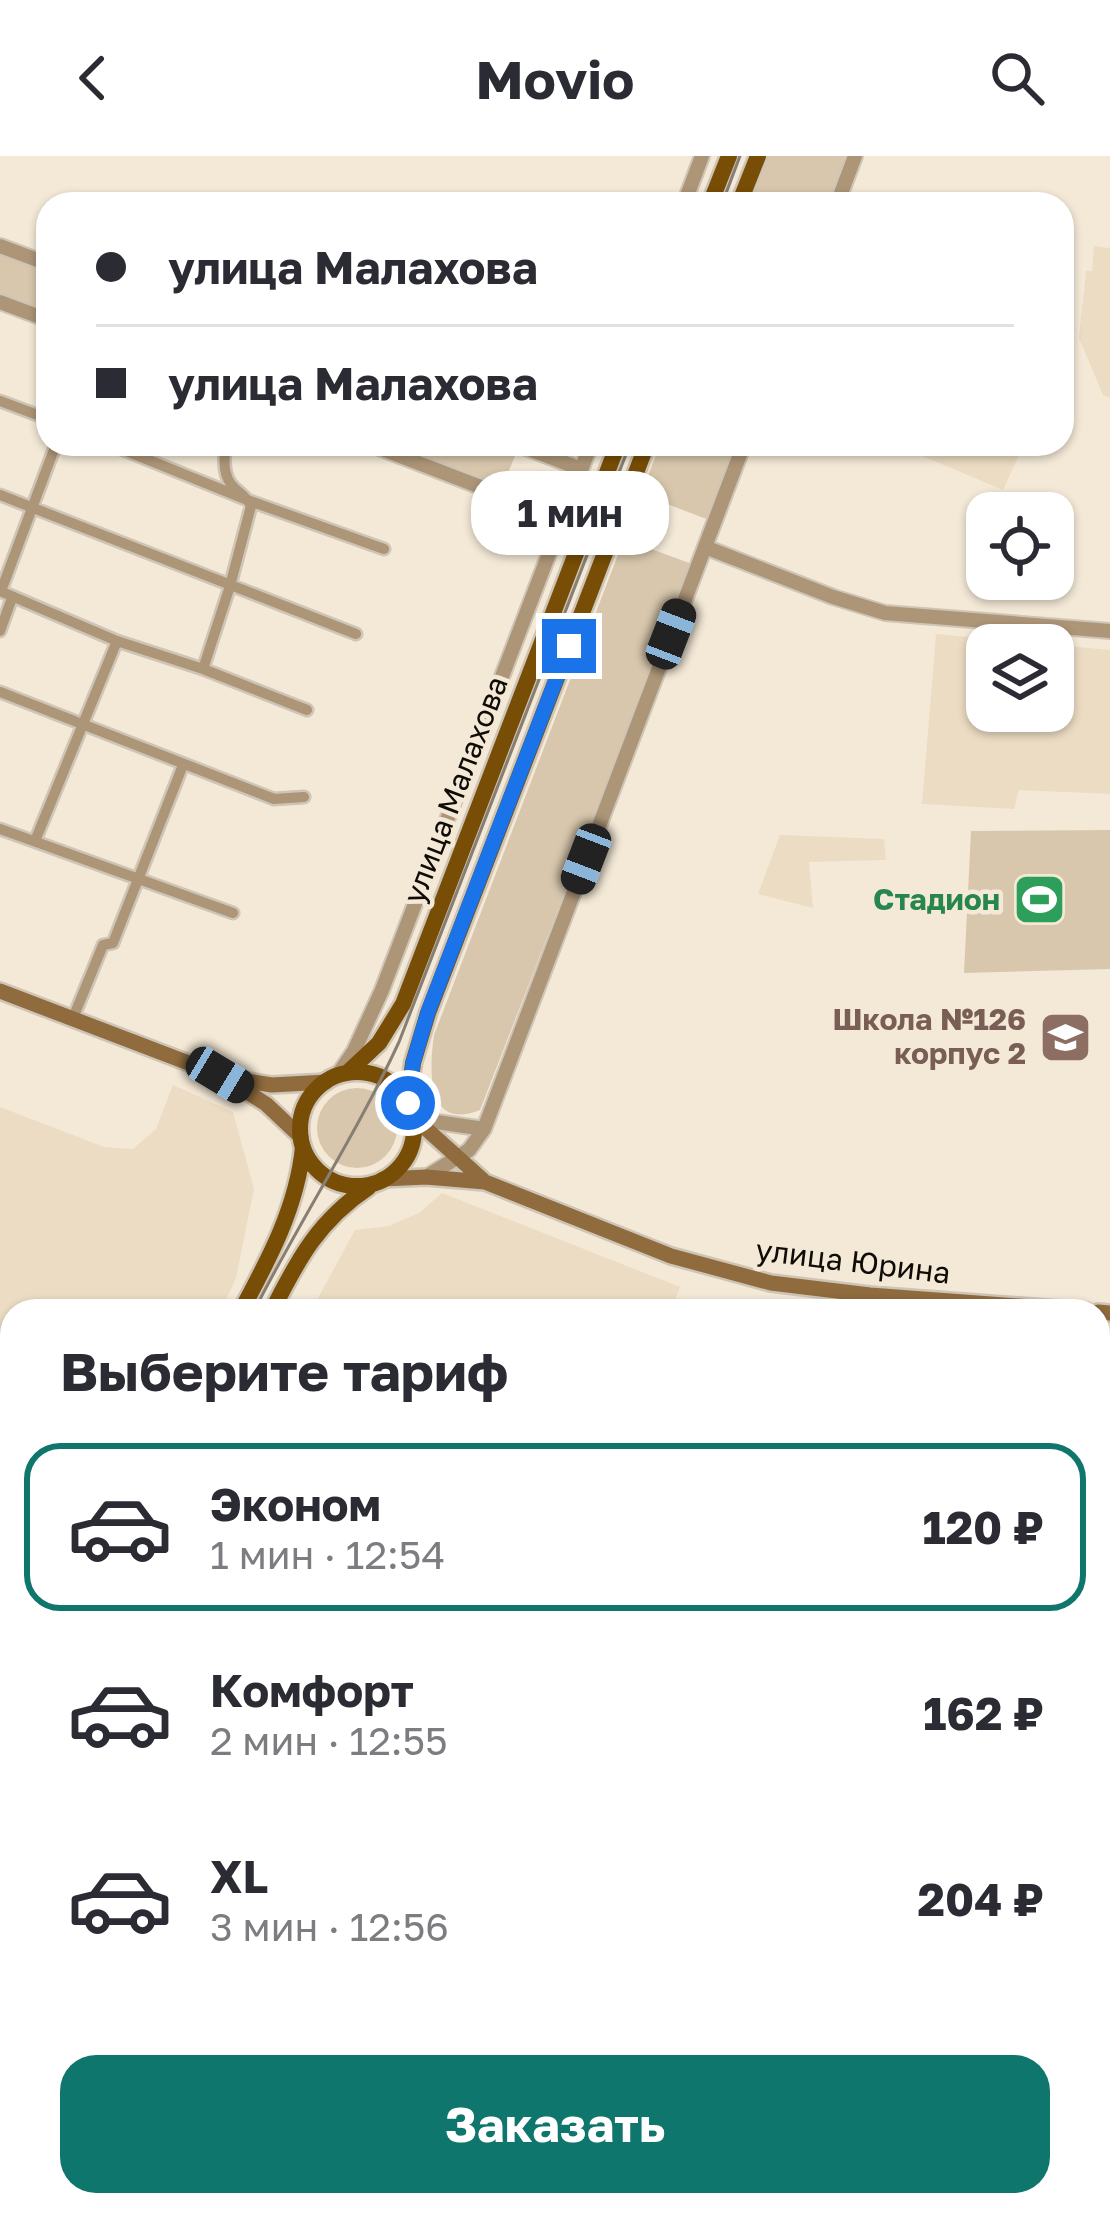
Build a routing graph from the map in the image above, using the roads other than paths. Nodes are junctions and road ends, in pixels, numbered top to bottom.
1 (702, 156) edge
2 (729, 156) edge
3 (758, 156) edge
4 (855, 156) edge
5 (688, 192) edge
6 (715, 192) edge
7 (744, 192) edge
8 (842, 192) edge
9 (0, 246) edge
10 (36, 260) edge
11 (0, 302) edge
12 (36, 316) edge
13 (0, 401) edge
14 (36, 414) edge
15 (51, 456) edge
16 (139, 456) edge
17 (225, 456) edge
18 (400, 456) edge
19 (547, 456) edge
20 (586, 456) edge
21 (613, 456) edge
22 (642, 456) edge
23 (739, 456) edge
24 (580, 469) junction
25 (0, 495) edge
26 (250, 501) junction
27 (32, 507) junction
28 (561, 518) junction
29 (705, 547) junction
30 (384, 549) dead end
31 (230, 586) junction
32 (4, 593) edge
33 (0, 631) edge
34 (1110, 632) edge
35 (356, 634) dead end
36 (117, 641) junction
37 (202, 669) junction
38 (0, 692) edge
39 (307, 710) dead end
40 (83, 725) junction
41 (183, 765) junction
42 (304, 797) dead end
43 (0, 829) edge
44 (35, 841) junction
45 (138, 880) junction
46 (233, 913) dead end
47 (0, 991) edge
48 (73, 1018) junction
49 (220, 1075) junction
50 (337, 1077) junction
51 (410, 1110) junction
52 (484, 1129) junction
53 (302, 1142) junction
54 (457, 1159) junction
55 (426, 1177) junction
56 (379, 1181) junction
57 (485, 1182) junction
58 (247, 1299) edge
59 (278, 1299) edge
60 (924, 1299) edge

1 - 5 street
2 - 6 main road
3 - 7 main road
4 - 8 street
9 - 10 street
11 - 12 street
13 - 14 street
15 - 27 street
16 - 26 street
17 - 26 street
18 - 28 street
19 - 24 street
20 - 24 street
21 - 50 main road, улица Малахова
22 - 51 main road, улица Малахова
23 - 29 street
24 - 28 street
25 - 27 street
26 - 30 street
26 - 31 street
27 - 31 street
27 - 32 street
28 - 50 street
29 - 34 street
29 - 52 street
31 - 35 street
31 - 37 street
32 - 33 street
32 - 36 street
36 - 37 street
36 - 40 street
37 - 39 street
38 - 40 street
40 - 41 street
40 - 44 street
41 - 42 street
41 - 45 street
43 - 44 street
44 - 45 street
45 - 46 street
45 - 48 street
47 - 48 main road
48 - 49 main road
49 - 50 main road
49 - 53 main road
50 - 51 main road
50 - 53 main road
51 - 52 street
51 - 54 main road, улица Юрина
51 - 56 main road
52 - 54 street
53 - 56 main road
53 - 58 main road
54 - 55 street
54 - 57 main road, улица Юрина
55 - 56 main road, улица Юрина
55 - 57 main road, улица Юрина
56 - 59 main road
57 - 60 main road, улица Юрина

